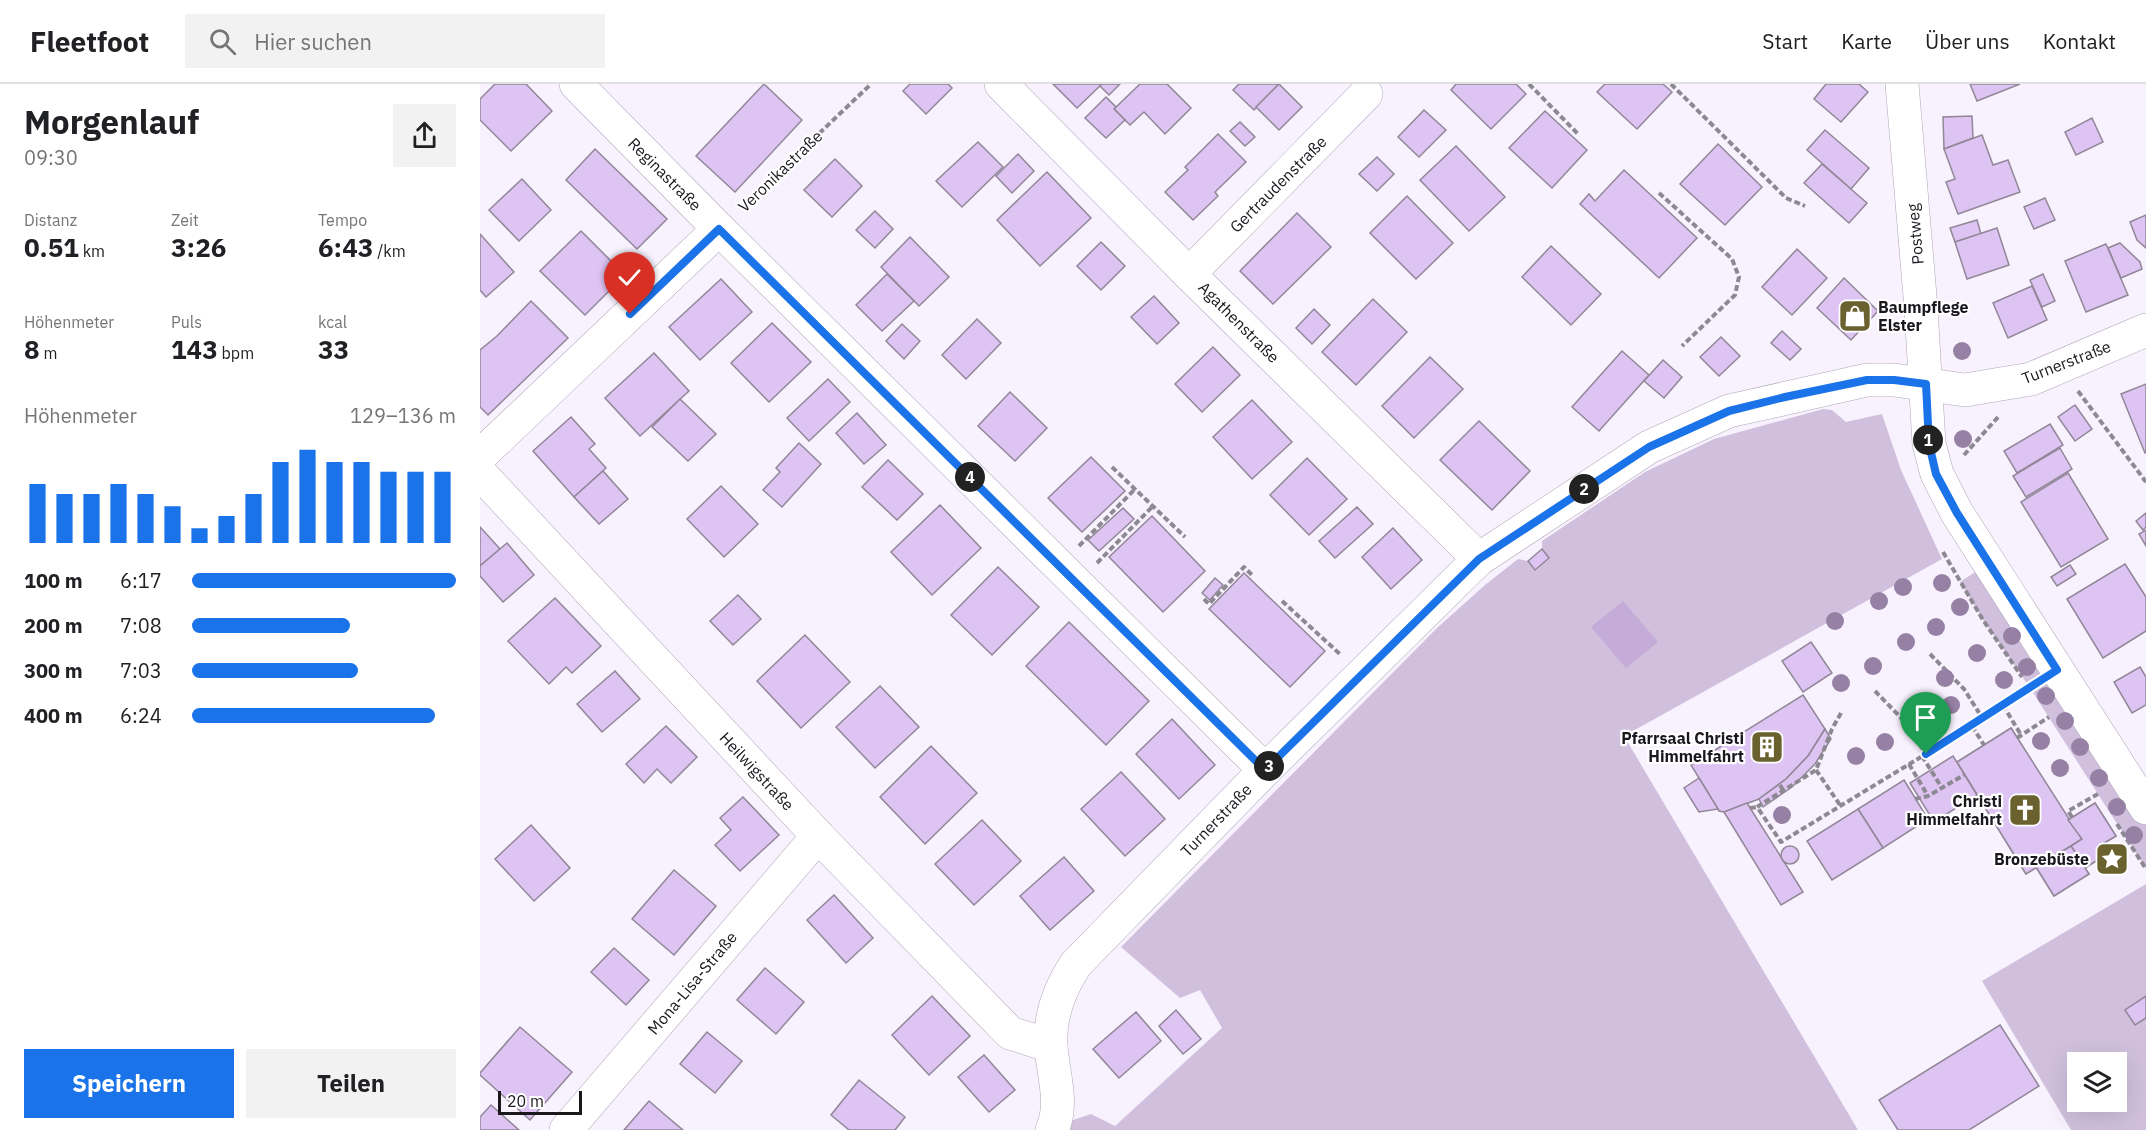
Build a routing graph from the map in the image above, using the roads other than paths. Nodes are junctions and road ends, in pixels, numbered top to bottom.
1 (576, 84) edge
2 (1001, 84) edge
3 (1902, 84) edge
4 (1366, 94) dead end
5 (719, 229) junction
6 (1189, 274) junction
7 (2146, 330) edge
8 (1926, 384) junction
9 (480, 456) edge
10 (480, 473) edge
11 (1479, 559) junction
12 (1265, 770) junction
13 (2146, 808) edge
14 (818, 836) junction
15 (1051, 1046) junction
16 (566, 1130) edge
17 (1052, 1130) edge

1 - 5 street, Reginastraße
2 - 6 street, Agathenstraße
3 - 8 street, Postweg
4 - 6 street, Gertraudenstraße
5 - 9 street
5 - 12 street, Reginastraße
6 - 11 street, Agathenstraße
7 - 8 street, Turnerstraße
8 - 11 street, Turnerstraße
8 - 13 street, Postweg
10 - 14 street, Heilwigstraße
11 - 12 street, Turnerstraße
12 - 15 street, Turnerstraße
14 - 15 street, Heilwigstraße
14 - 16 street, Mona-Lisa-Straße
15 - 17 street, Turnerstraße

